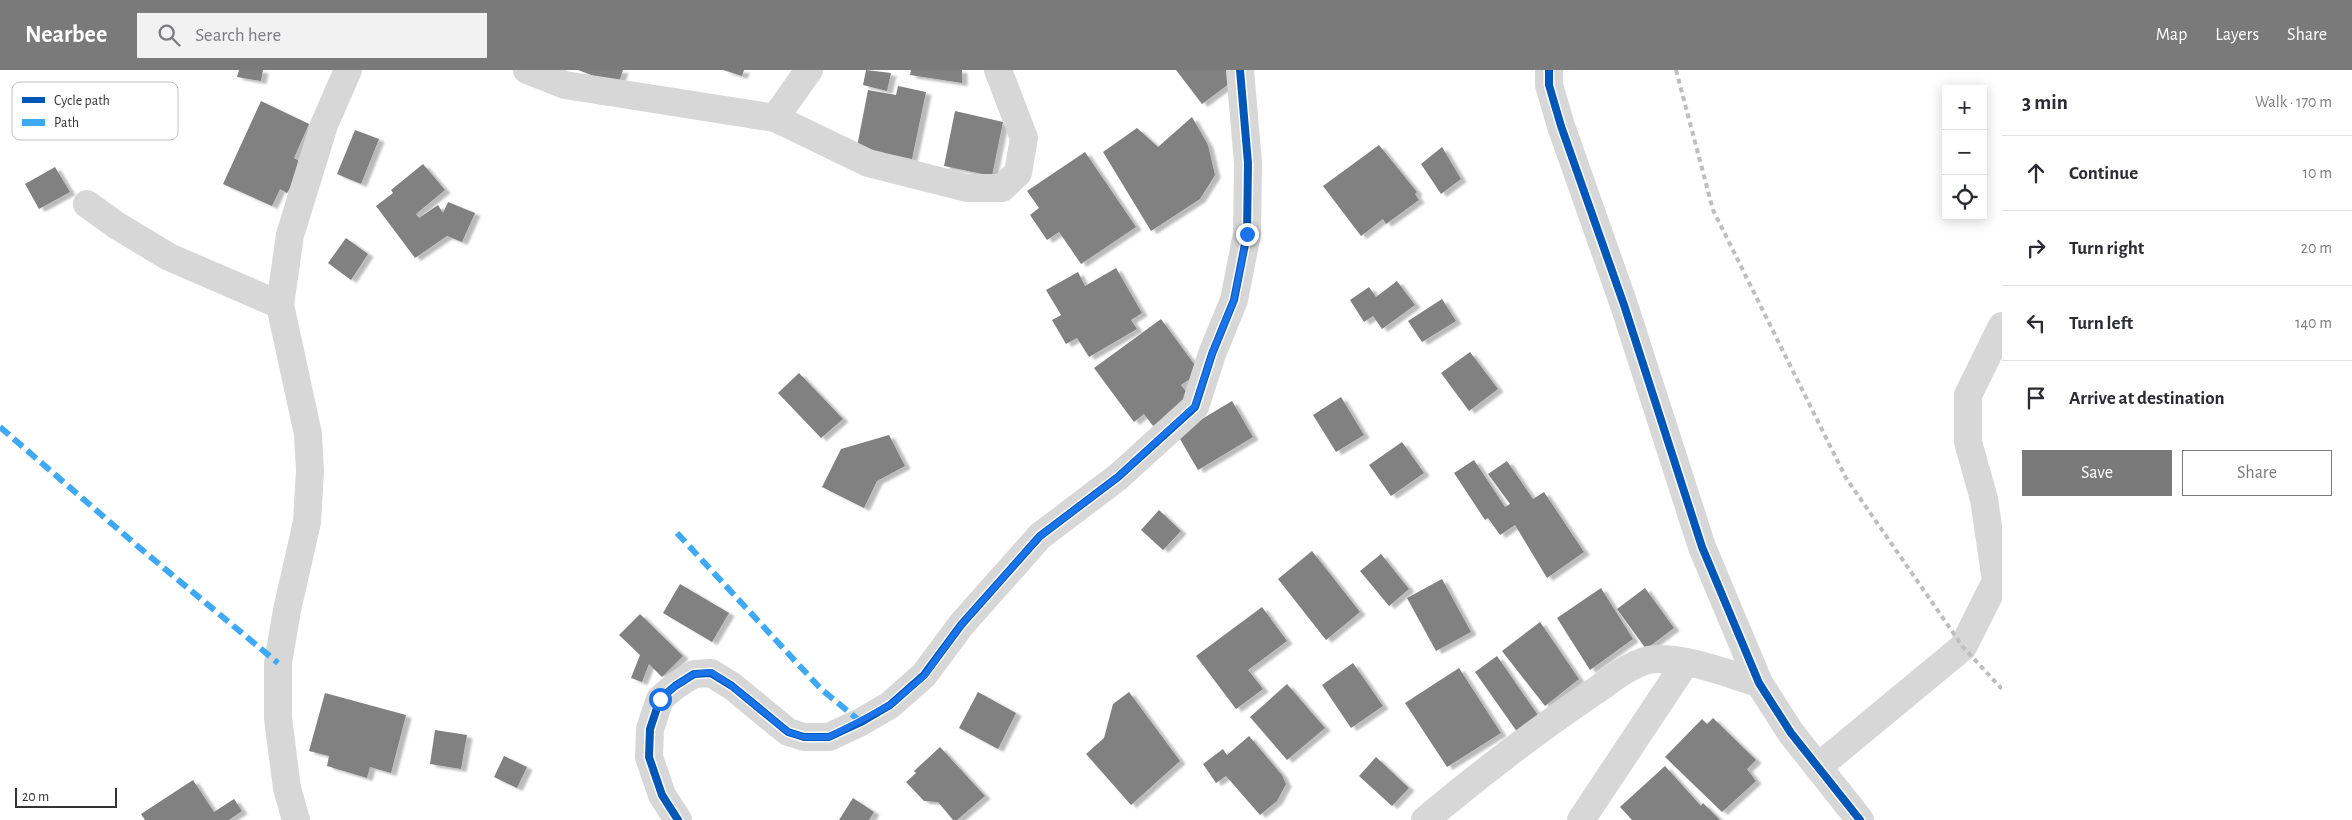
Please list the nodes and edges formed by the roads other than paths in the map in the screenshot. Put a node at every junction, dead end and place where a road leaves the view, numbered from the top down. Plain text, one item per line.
1 (527, 70) edge
2 (809, 70) edge
3 (998, 70) edge
4 (1240, 70) edge
5 (1549, 70) edge
6 (345, 71) edge
7 (775, 118) junction
8 (88, 204) dead end
9 (280, 305) junction
10 (2002, 326) edge
11 (1999, 581) edge
12 (1686, 662) junction
13 (1759, 683) junction
14 (1818, 767) junction
15 (296, 820) edge
16 (678, 820) edge
17 (1425, 820) edge
18 (1581, 820) edge
19 (1860, 820) edge

1 - 7 street
2 - 7 street
3 - 7 street
4 - 16 street
5 - 13 street
6 - 9 street
8 - 9 street
9 - 15 street
10 - 11 street
11 - 14 street
12 - 13 street
12 - 17 street
12 - 18 street
13 - 14 street
14 - 19 street

